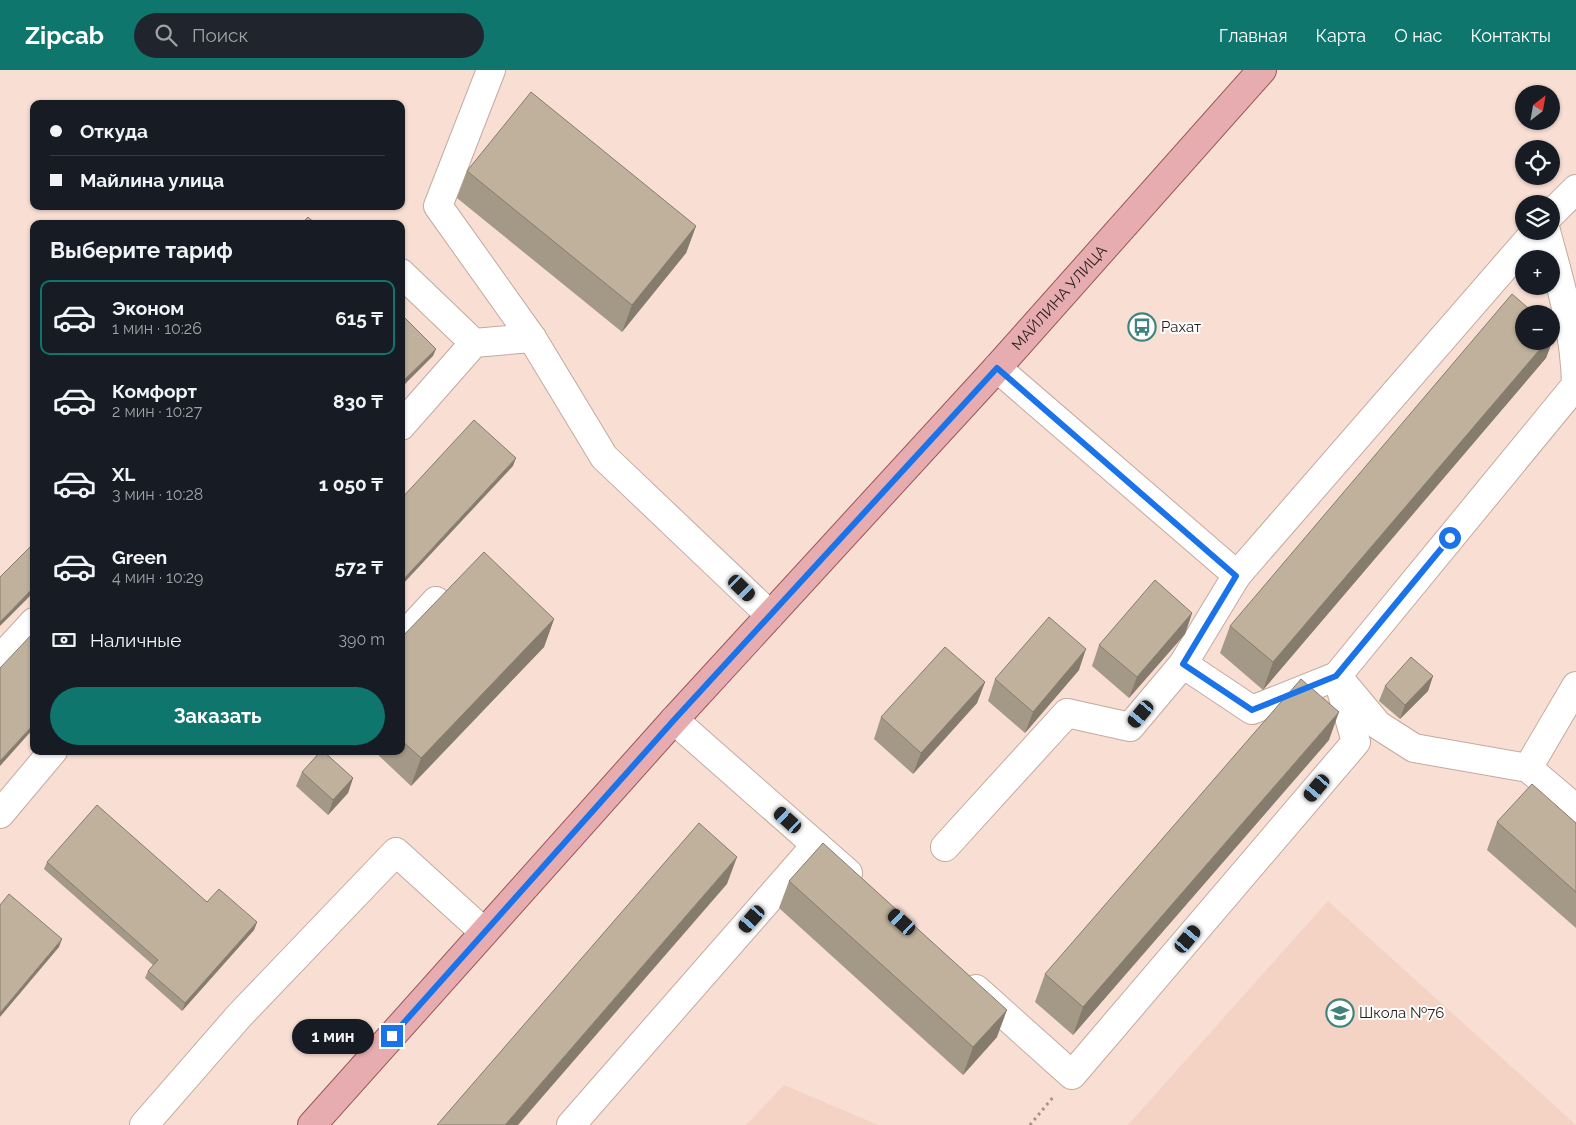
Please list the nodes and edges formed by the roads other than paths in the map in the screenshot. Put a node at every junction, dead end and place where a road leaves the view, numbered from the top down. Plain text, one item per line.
1 (491, 70) edge
2 (1262, 70) edge
3 (1576, 189) edge
4 (1560, 205) edge
5 (1528, 240) edge
6 (1548, 240) edge
7 (405, 277) edge
8 (532, 338) junction
9 (474, 343) junction
10 (997, 368) junction
11 (1576, 385) edge
12 (405, 421) edge
13 (1236, 576) junction
14 (436, 601) edge
15 (770, 615) junction
16 (30, 626) edge
17 (405, 634) edge
18 (0, 659) edge
19 (1183, 664) junction
20 (1336, 676) junction
21 (1576, 686) edge
22 (674, 720) junction
23 (50, 755) edge
24 (1528, 768) junction
25 (1576, 809) edge
26 (0, 814) edge
27 (816, 845) junction
28 (945, 847) dead end
29 (867, 891) edge
30 (484, 932) junction
31 (955, 970) edge
32 (144, 1125) edge
33 (312, 1125) edge
34 (571, 1125) edge

1 - 8 lane
2 - 10 main road, МАЙЛИНА УЛИЦА
3 - 4 lane
5 - 13 lane
6 - 11 lane
7 - 9 lane
8 - 9 lane
8 - 15 lane
9 - 12 lane
10 - 13 lane
10 - 15 main road, МАЙЛИНА УЛИЦА
11 - 20 lane
13 - 19 lane
14 - 17 lane
15 - 22 main road, МАЙЛИНА УЛИЦА
16 - 18 lane
19 - 20 lane
19 - 28 lane
20 - 24 lane
20 - 31 lane
21 - 24 lane
22 - 27 lane
22 - 30 main road, МАЙЛИНА УЛИЦА
23 - 26 lane
24 - 25 lane
27 - 29 lane
27 - 34 lane
30 - 32 lane
30 - 33 main road, МАЙЛИНА УЛИЦА

